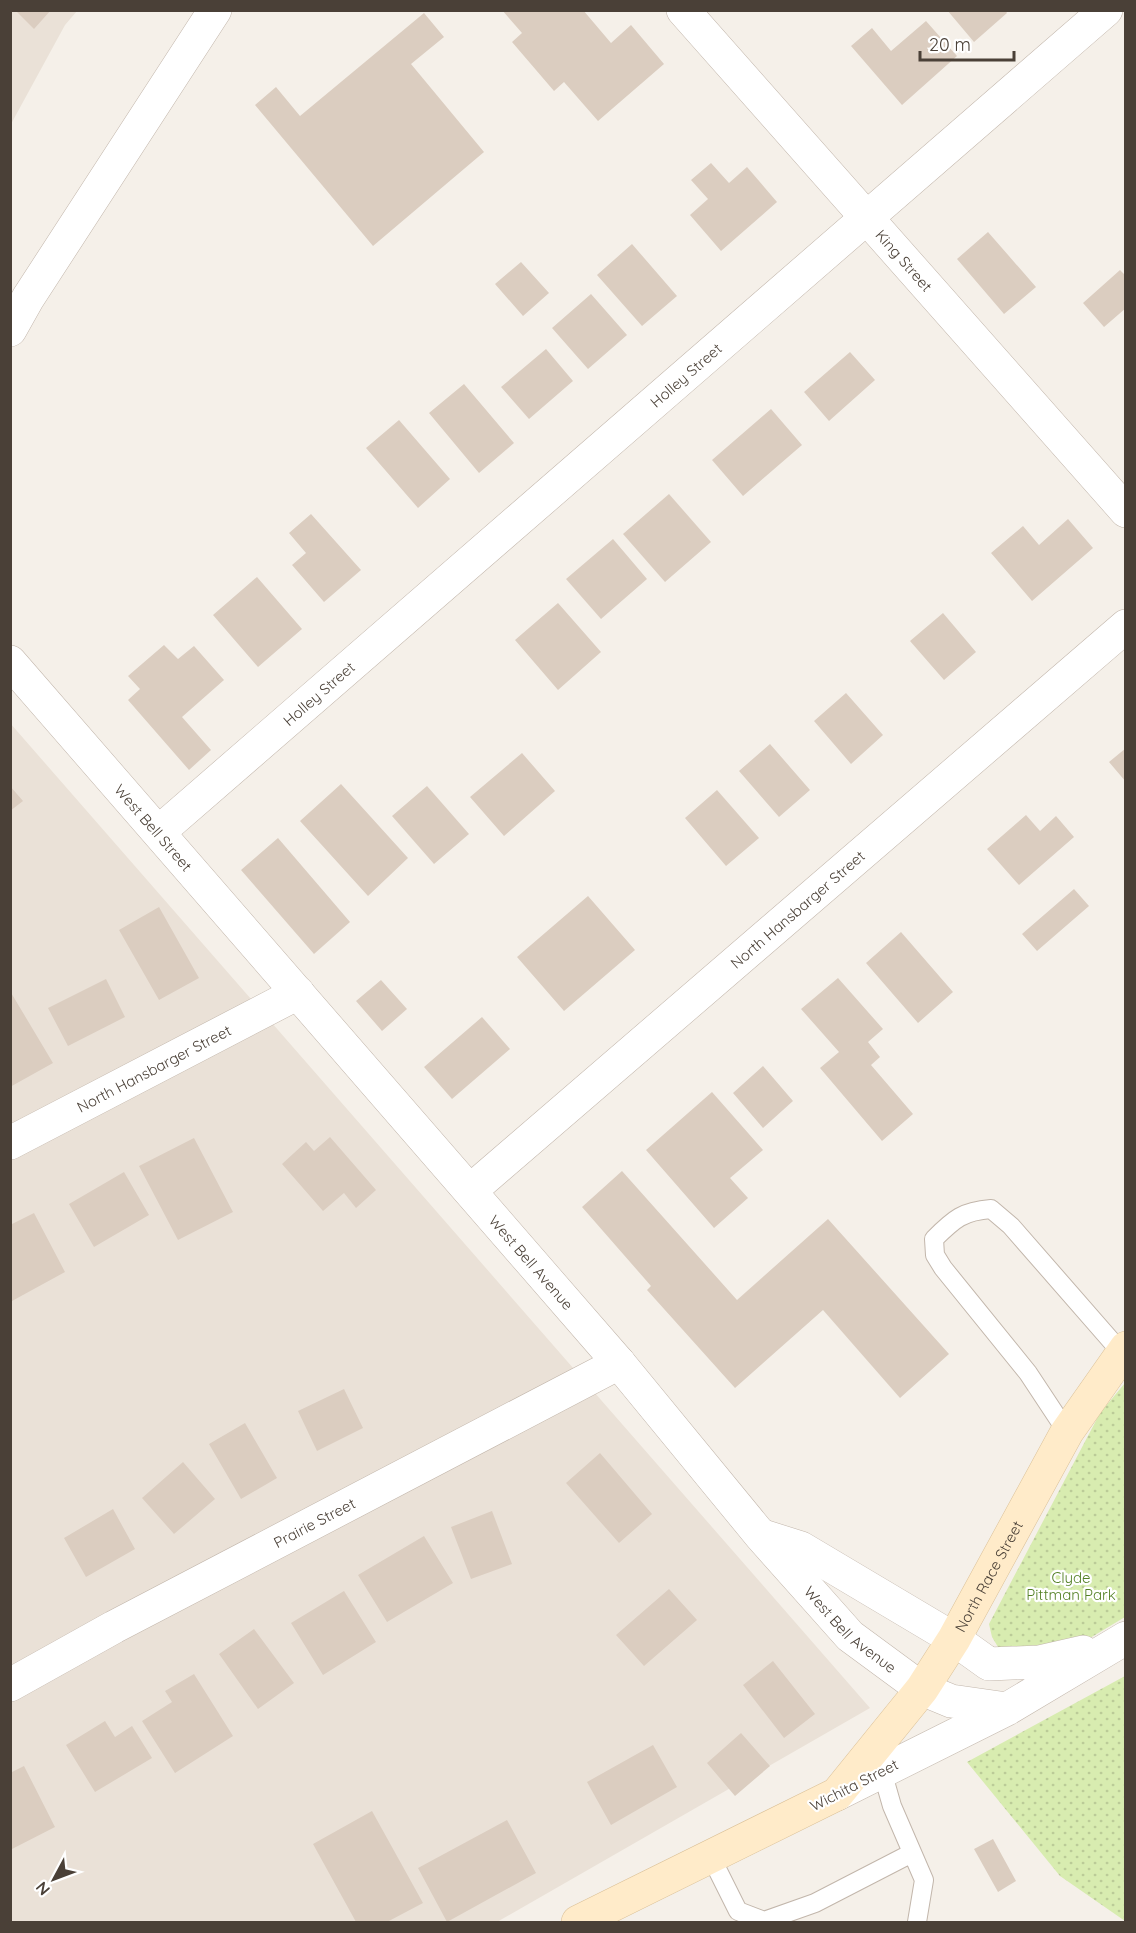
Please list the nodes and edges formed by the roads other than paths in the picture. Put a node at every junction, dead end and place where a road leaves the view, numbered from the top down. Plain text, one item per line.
1 (215, 10) edge
2 (683, 10) edge
3 (1106, 10) edge
4 (866, 217) junction
5 (10, 330) edge
6 (1125, 511) edge
7 (1125, 626) edge
8 (10, 662) edge
9 (160, 831) junction
10 (298, 993) junction
11 (10, 1143) edge
12 (470, 1191) junction
13 (1123, 1350) edge
14 (619, 1363) junction
15 (1067, 1432) junction
16 (761, 1536) junction
17 (954, 1639) junction
18 (1120, 1642) edge
19 (10, 1685) edge
20 (922, 1689) junction
21 (1007, 1709) junction
22 (882, 1772) junction
23 (837, 1794) junction
24 (912, 1853) junction
25 (711, 1857) junction
26 (578, 1923) edge
27 (917, 1923) edge

1 - 5 street
2 - 4 street, King Street
3 - 4 street, Holley Street
4 - 6 street, King Street
4 - 9 street, Holley Street
7 - 12 street, North Hansbarger Street
8 - 9 street, West Bell Street
9 - 10 street, West Bell Street
10 - 11 street, North Hansbarger Street
10 - 12 street, West Bell Avenue
12 - 14 street, West Bell Avenue
13 - 15 main road, North Race Street
13 - 15 lane
14 - 16 street, West Bell Avenue
14 - 19 street, Prairie Street
15 - 17 main road, North Race Street
16 - 17 street, West Bell Avenue
16 - 20 street, West Bell Avenue
17 - 18 street, West Bell Avenue
17 - 20 main road, North Race Street
18 - 21 street, Wichita Street
20 - 21 street, West Bell Avenue
20 - 23 main road, North Race Street
21 - 22 street, Wichita Street
22 - 23 street, Wichita Street
22 - 24 lane
23 - 25 main road, Wichita Street
24 - 25 lane
24 - 27 lane
25 - 26 main road, Wichita Street

